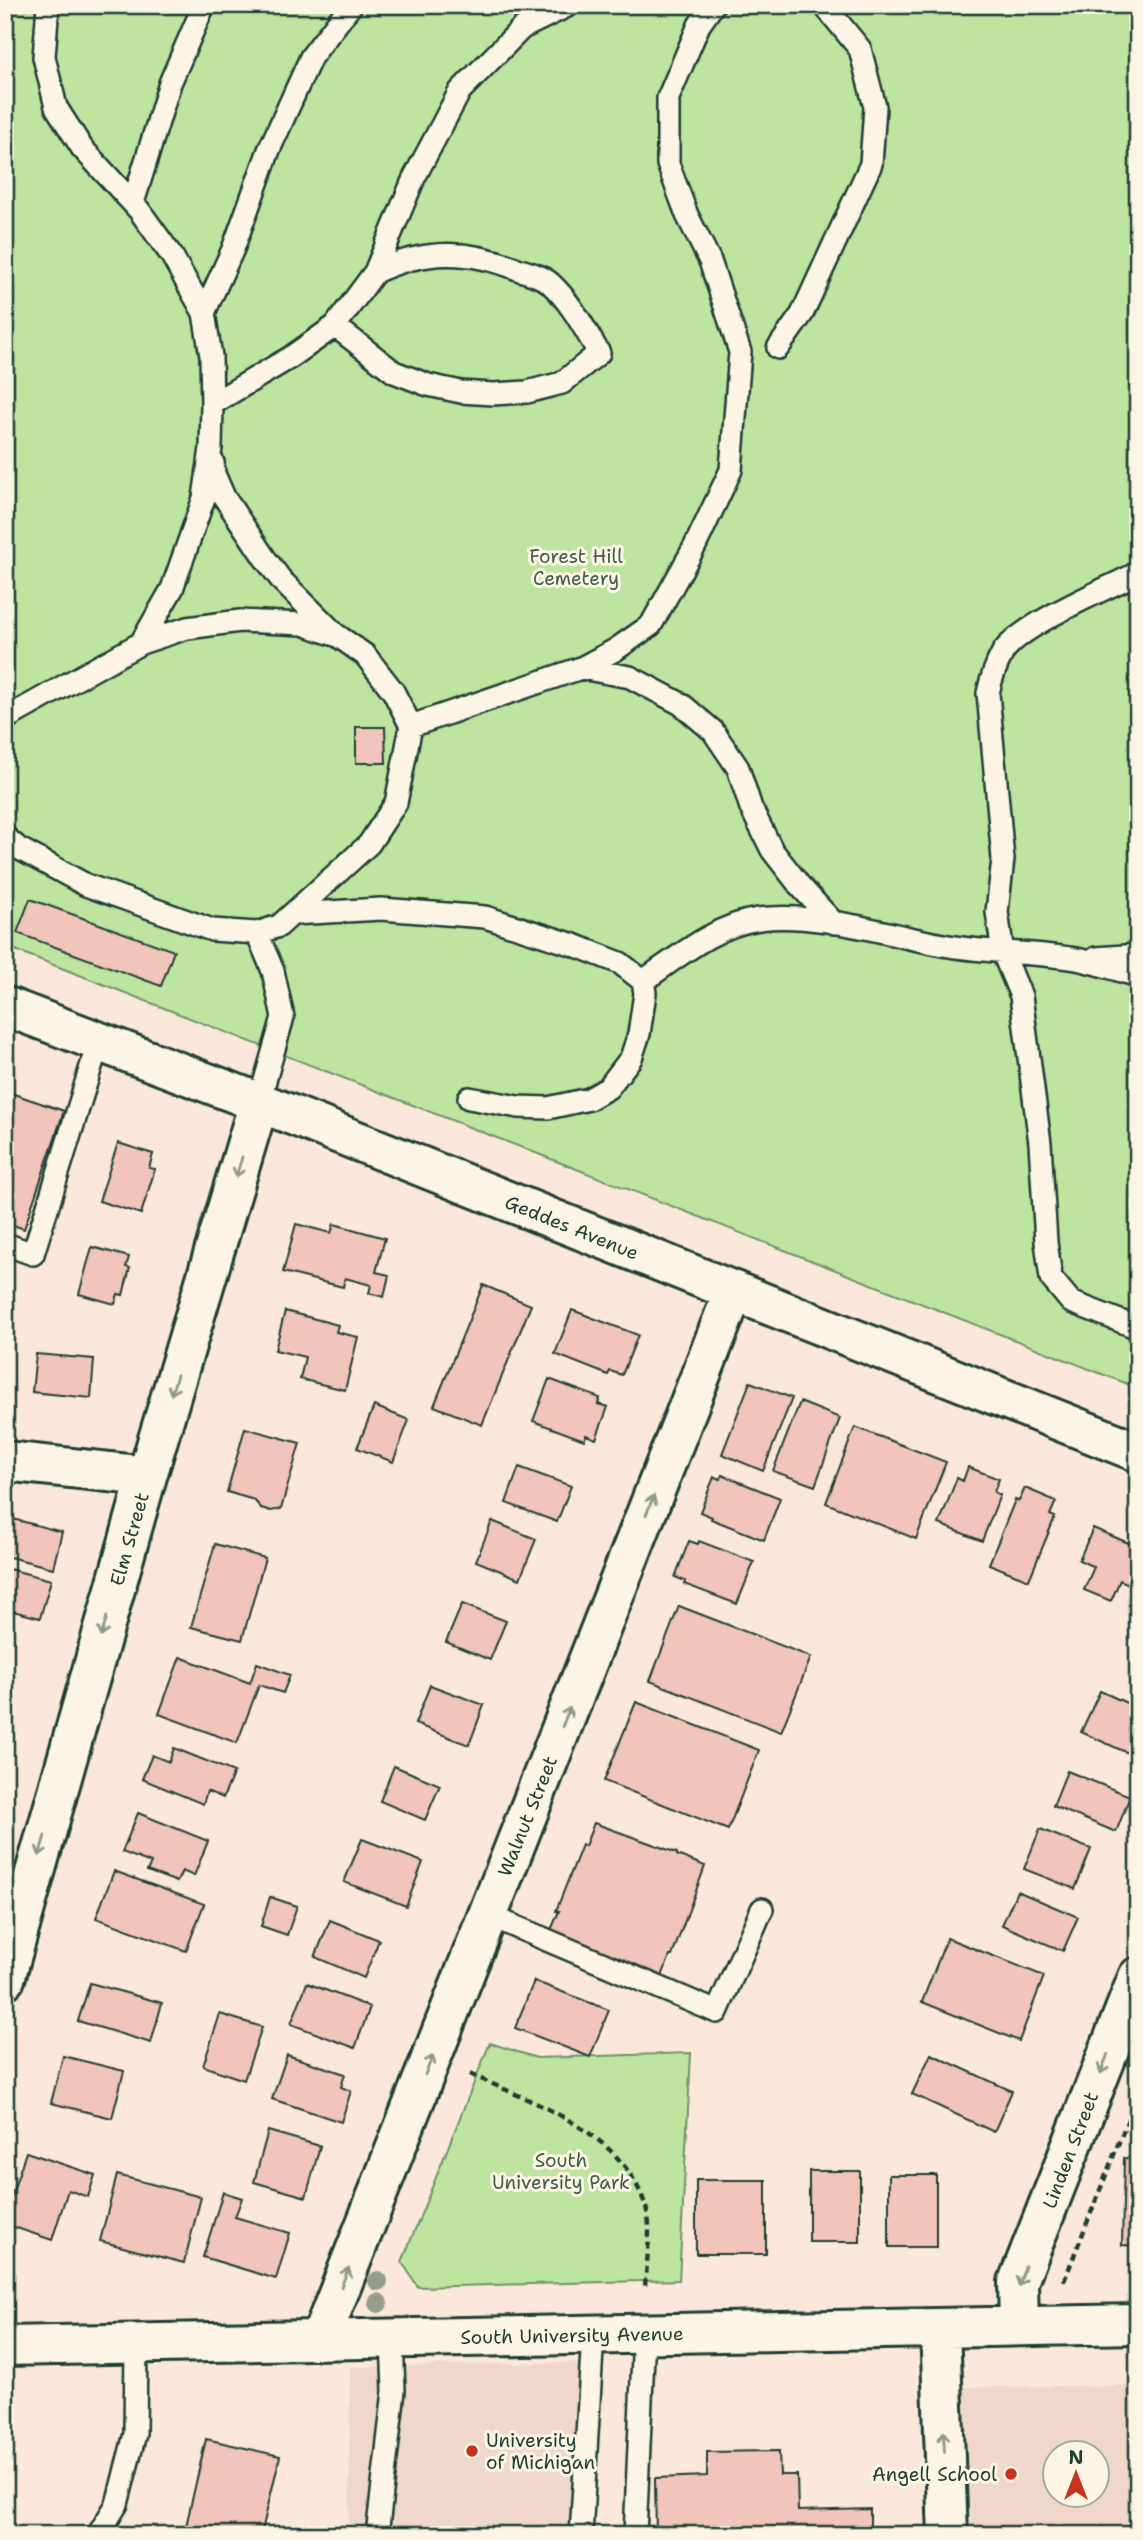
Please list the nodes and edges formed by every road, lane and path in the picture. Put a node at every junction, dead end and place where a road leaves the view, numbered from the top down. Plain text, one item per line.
1 (48, 5) edge
2 (204, 5) edge
3 (351, 5) edge
4 (569, 5) edge
5 (713, 5) edge
6 (824, 5) edge
7 (133, 203) junction
8 (375, 272) junction
9 (204, 313) junction
10 (335, 327) junction
11 (778, 348) dead end
12 (212, 404) junction
13 (211, 448) junction
14 (1138, 573) edge
15 (338, 636) junction
16 (141, 643) junction
17 (582, 668) junction
18 (5, 719) edge
19 (411, 726) junction
20 (5, 837) edge
21 (293, 914) junction
22 (834, 923) junction
23 (257, 933) junction
24 (1003, 953) junction
25 (1138, 955) edge
26 (1076, 959) junction
27 (1138, 976) edge
28 (643, 981) junction
29 (5, 1006) edge
30 (99, 1041) junction
31 (469, 1098) dead end
32 (259, 1102) junction
33 (5, 1244) edge
34 (734, 1291) junction
35 (1138, 1328) edge
36 (1138, 1452) edge
37 (5, 1461) edge
38 (147, 1476) junction
39 (762, 1909) dead end
40 (488, 1915) junction
41 (12, 1929) edge
42 (1138, 1977) edge
43 (5, 1979) edge
44 (470, 2074) dead end
45 (1138, 2094) edge
46 (1064, 2281) dead end
47 (645, 2287) dead end
48 (1138, 2324) edge
49 (1019, 2326) junction
50 (940, 2329) junction
51 (593, 2334) junction
52 (644, 2334) junction
53 (392, 2339) junction
54 (320, 2340) junction
55 (136, 2343) junction
56 (5, 2346) edge
57 (98, 2535) edge
58 (377, 2535) edge
59 (581, 2535) edge
60 (635, 2535) edge
61 (948, 2535) edge

1 - 7 lane
2 - 7 lane
3 - 9 lane
4 - 8 lane
5 - 17 lane
6 - 11 lane
7 - 9 lane
8 - 10 lane
8 - 10 lane
9 - 12 lane
10 - 12 lane
12 - 13 lane
13 - 15 lane
13 - 16 lane
14 - 24 lane
15 - 16 lane
15 - 19 lane
16 - 18 lane
17 - 19 lane
17 - 22 lane
19 - 21 lane
20 - 23 lane
21 - 23 lane
21 - 28 lane
22 - 24 lane
22 - 28 lane
23 - 32 lane
24 - 26 lane
24 - 35 lane
25 - 26 lane
26 - 27 lane
28 - 31 lane
29 - 30 street, Geddes Avenue
30 - 32 street, Geddes Avenue
30 - 33 lane
32 - 34 street, Geddes Avenue
32 -> 38 street, Elm Street
34 - 36 street, Geddes Avenue
40 -> 34 street, Walnut Street
37 - 38 street
38 -> 41 street, Elm Street
39 - 40 lane
54 -> 40 street, Walnut Street
41 - 43 street, Elm Street
42 -> 49 street, Linden Street
44 - 47 path
45 - 46 path
48 - 49 street, South University Avenue
49 - 50 street, South University Avenue
50 - 52 street, South University Avenue
61 -> 50 street
51 - 52 street, South University Avenue
51 - 53 street, South University Avenue
51 - 59 lane
52 - 60 lane
53 - 54 street, South University Avenue
53 - 58 lane
54 - 55 street, South University Avenue
55 - 56 street, South University Avenue
55 - 57 lane

